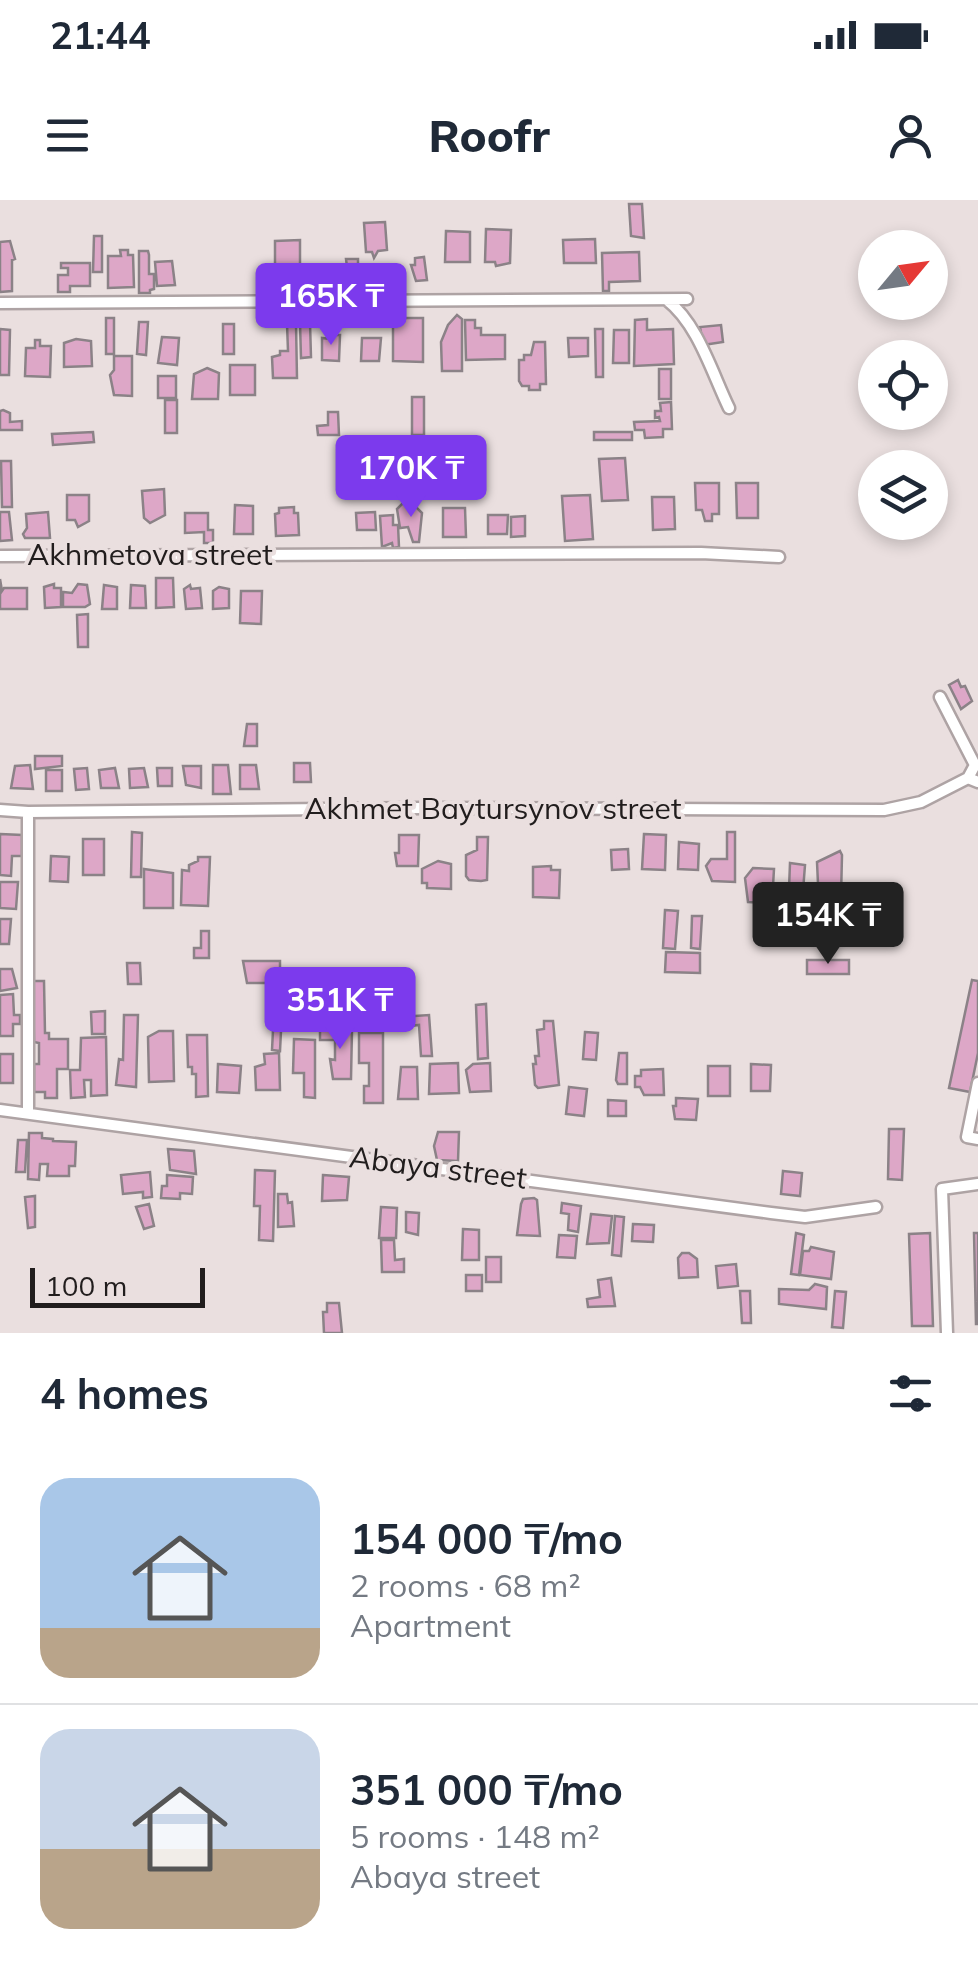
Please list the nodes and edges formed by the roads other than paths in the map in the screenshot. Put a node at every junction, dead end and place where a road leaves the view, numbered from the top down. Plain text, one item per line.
1 (687, 299) dead end
2 (666, 300) junction
3 (0, 303) edge
4 (729, 408) dead end
5 (0, 556) edge
6 (779, 557) dead end
7 (940, 697) dead end
8 (977, 766) edge
9 (973, 780) edge
10 (0, 810) edge
11 (28, 812) junction
12 (978, 1082) edge
13 (0, 1110) edge
14 (28, 1113) junction
15 (978, 1139) edge
16 (978, 1184) edge
17 (876, 1208) dead end
18 (947, 1333) edge

1 - 2 street
2 - 3 street
2 - 4 street
5 - 6 street, Akhmetova street
7 - 8 street
8 - 9 street
9 - 11 street, Akhmet Baytursynov street
10 - 11 street, Akhmet Baytursynov street
11 - 14 street
12 - 15 street
13 - 14 street, Abaya street
14 - 17 street, Abaya street
16 - 18 street

